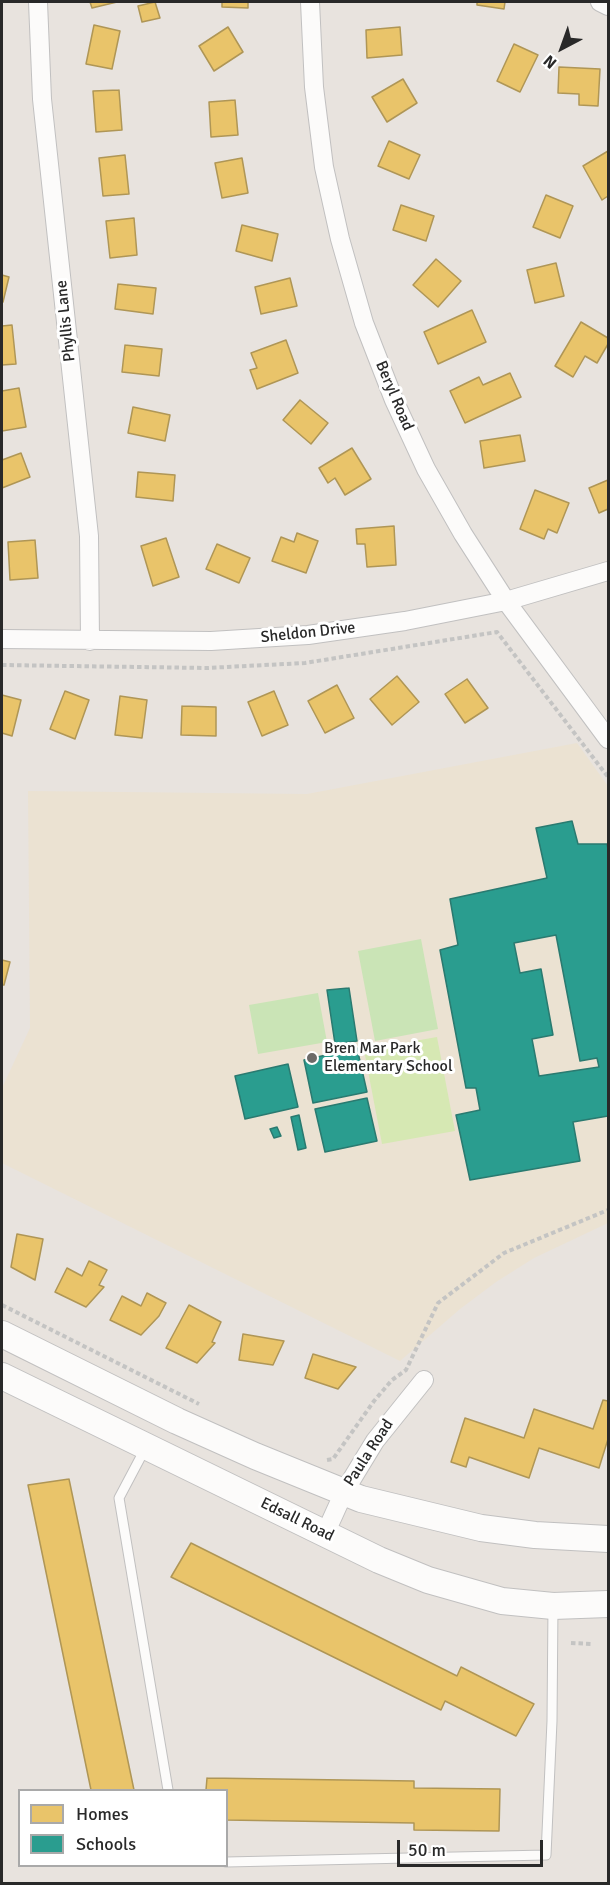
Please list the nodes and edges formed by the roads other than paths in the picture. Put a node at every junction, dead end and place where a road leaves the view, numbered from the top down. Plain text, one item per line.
1 (38, 2) edge
2 (309, 2) edge
3 (600, 2) edge
4 (609, 6) edge
5 (609, 571) edge
6 (506, 601) junction
7 (2, 639) edge
8 (90, 641) junction
9 (609, 739) edge
10 (2, 1334) edge
11 (2, 1376) edge
12 (424, 1380) dead end
13 (147, 1446) junction
14 (344, 1492) junction
15 (325, 1534) junction
16 (609, 1539) edge
17 (609, 1604) edge
18 (553, 1606) junction
19 (168, 1789) edge
20 (228, 1862) edge

1 - 8 street, Phyllis Lane
2 - 6 street, Beryl Road
3 - 4 street
5 - 6 street, Sheldon Drive
6 - 8 street, Sheldon Drive
6 - 9 street, Beryl Road
7 - 8 street, Sheldon Drive
10 - 14 main road
11 - 13 main road, Edsall Road
12 - 14 street, Paula Road
13 - 15 main road, Edsall Road
13 - 19 lane
14 - 15 street, Paula Road
14 - 16 main road
15 - 18 main road, Edsall Road
17 - 18 main road, Edsall Road
18 - 20 lane

